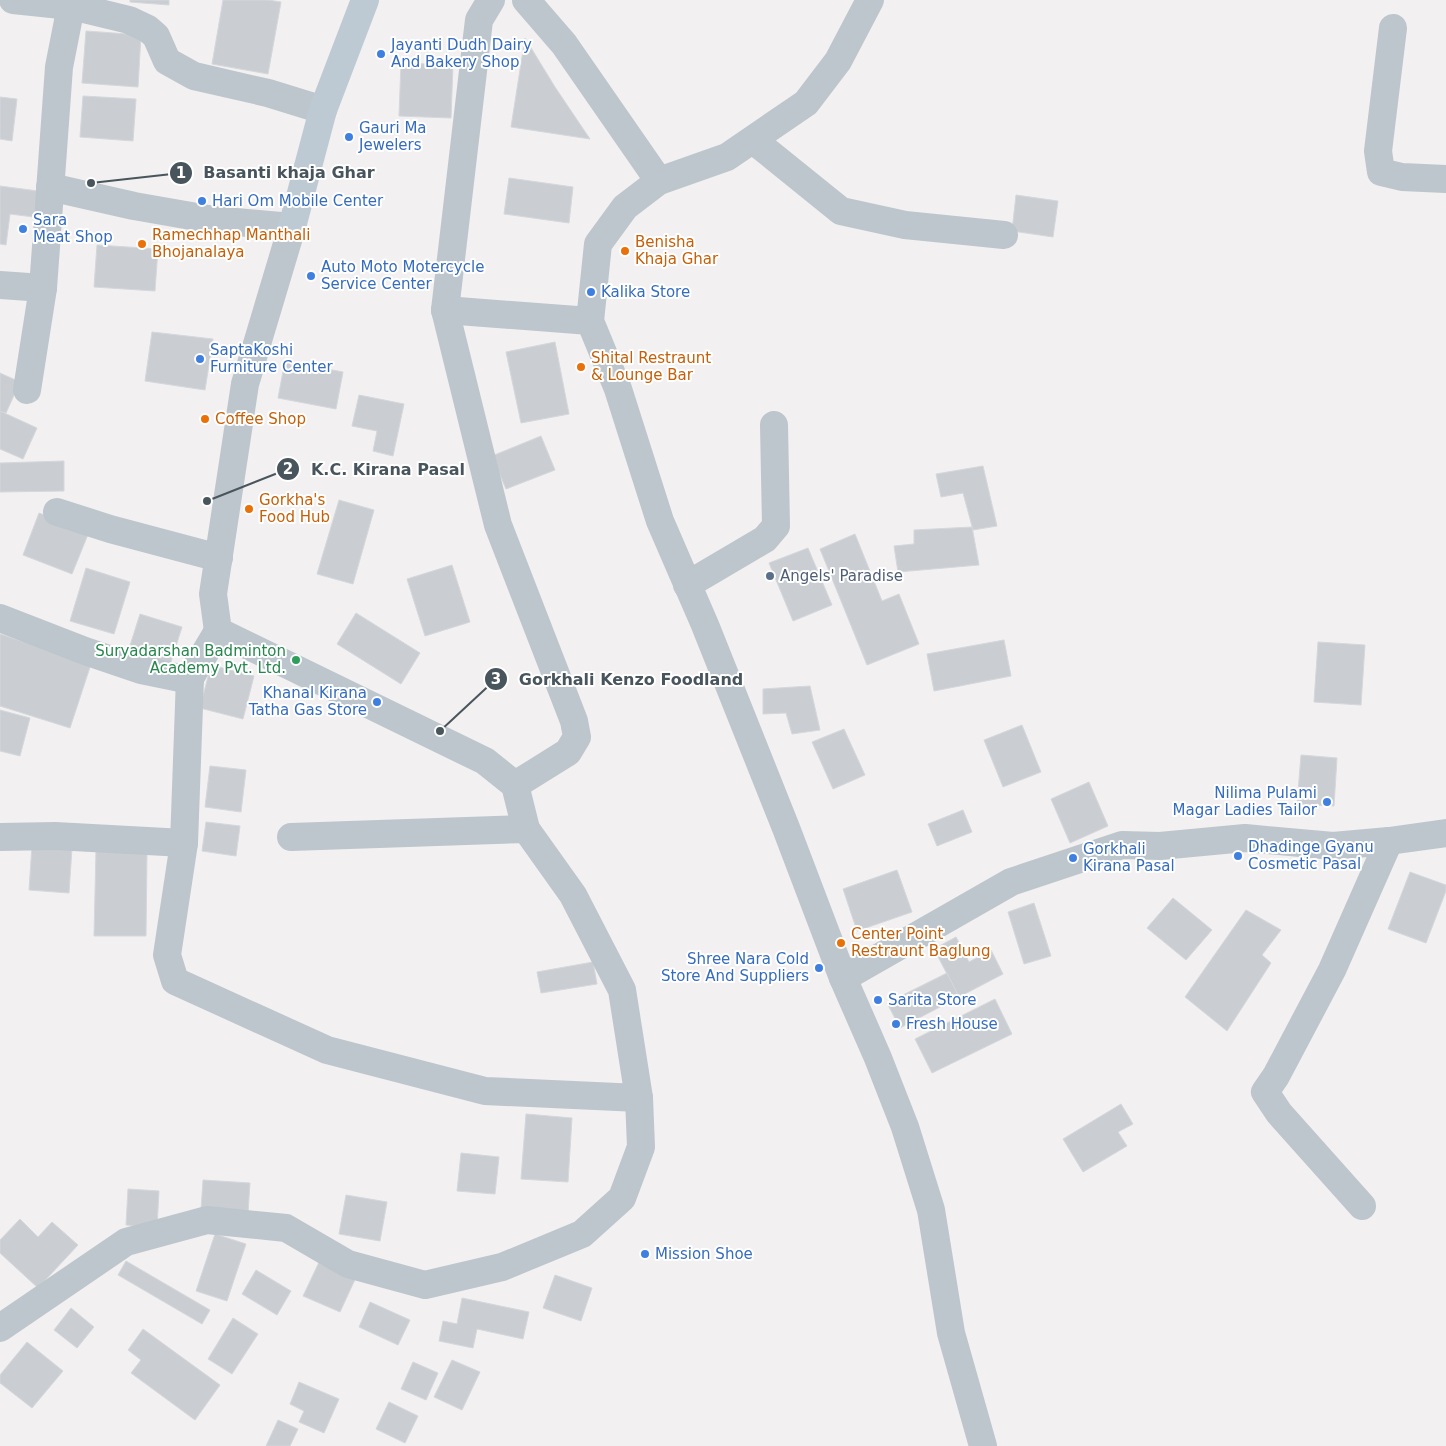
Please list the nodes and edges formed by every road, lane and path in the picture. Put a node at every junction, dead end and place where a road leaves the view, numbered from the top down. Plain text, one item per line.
1 (13, 0) edge
2 (365, 0) edge
3 (492, 0) edge
4 (526, 0) edge
5 (870, 0) edge
6 (71, 6) junction
7 (1393, 28) dead end
8 (323, 110) junction
9 (753, 140) junction
10 (1446, 179) edge
11 (659, 181) junction
12 (50, 187) junction
13 (292, 227) junction
14 (1004, 234) dead end
15 (0, 285) edge
16 (43, 288) junction
17 (445, 310) junction
18 (590, 321) junction
19 (27, 390) dead end
20 (774, 425) dead end
21 (57, 512) dead end
22 (219, 558) junction
23 (688, 585) junction
24 (0, 618) edge
25 (218, 631) junction
26 (190, 680) junction
27 (515, 785) junction
28 (526, 829) junction
29 (1446, 833) edge
30 (0, 837) edge
31 (291, 837) dead end
32 (1389, 841) junction
33 (184, 843) junction
34 (843, 978) junction
35 (639, 1098) junction
36 (1362, 1206) dead end
37 (0, 1328) edge
38 (983, 1446) edge

1 - 6 street
2 - 8 street
3 - 17 street
4 - 11 street
5 - 9 street
6 - 8 street
6 - 12 street
7 - 10 street
8 - 13 street
9 - 11 street
9 - 14 street
11 - 18 street
12 - 13 street
12 - 16 street
13 - 22 street
15 - 16 street
16 - 19 street
17 - 18 street
17 - 27 street
18 - 23 street
20 - 23 street
21 - 22 street
22 - 25 street
23 - 34 street
24 - 26 street
25 - 26 street
25 - 27 street
26 - 33 street
27 - 28 street
28 - 31 street
28 - 35 street
29 - 32 street
30 - 33 street
32 - 34 street
32 - 36 street
33 - 35 street
34 - 38 street
35 - 37 street

